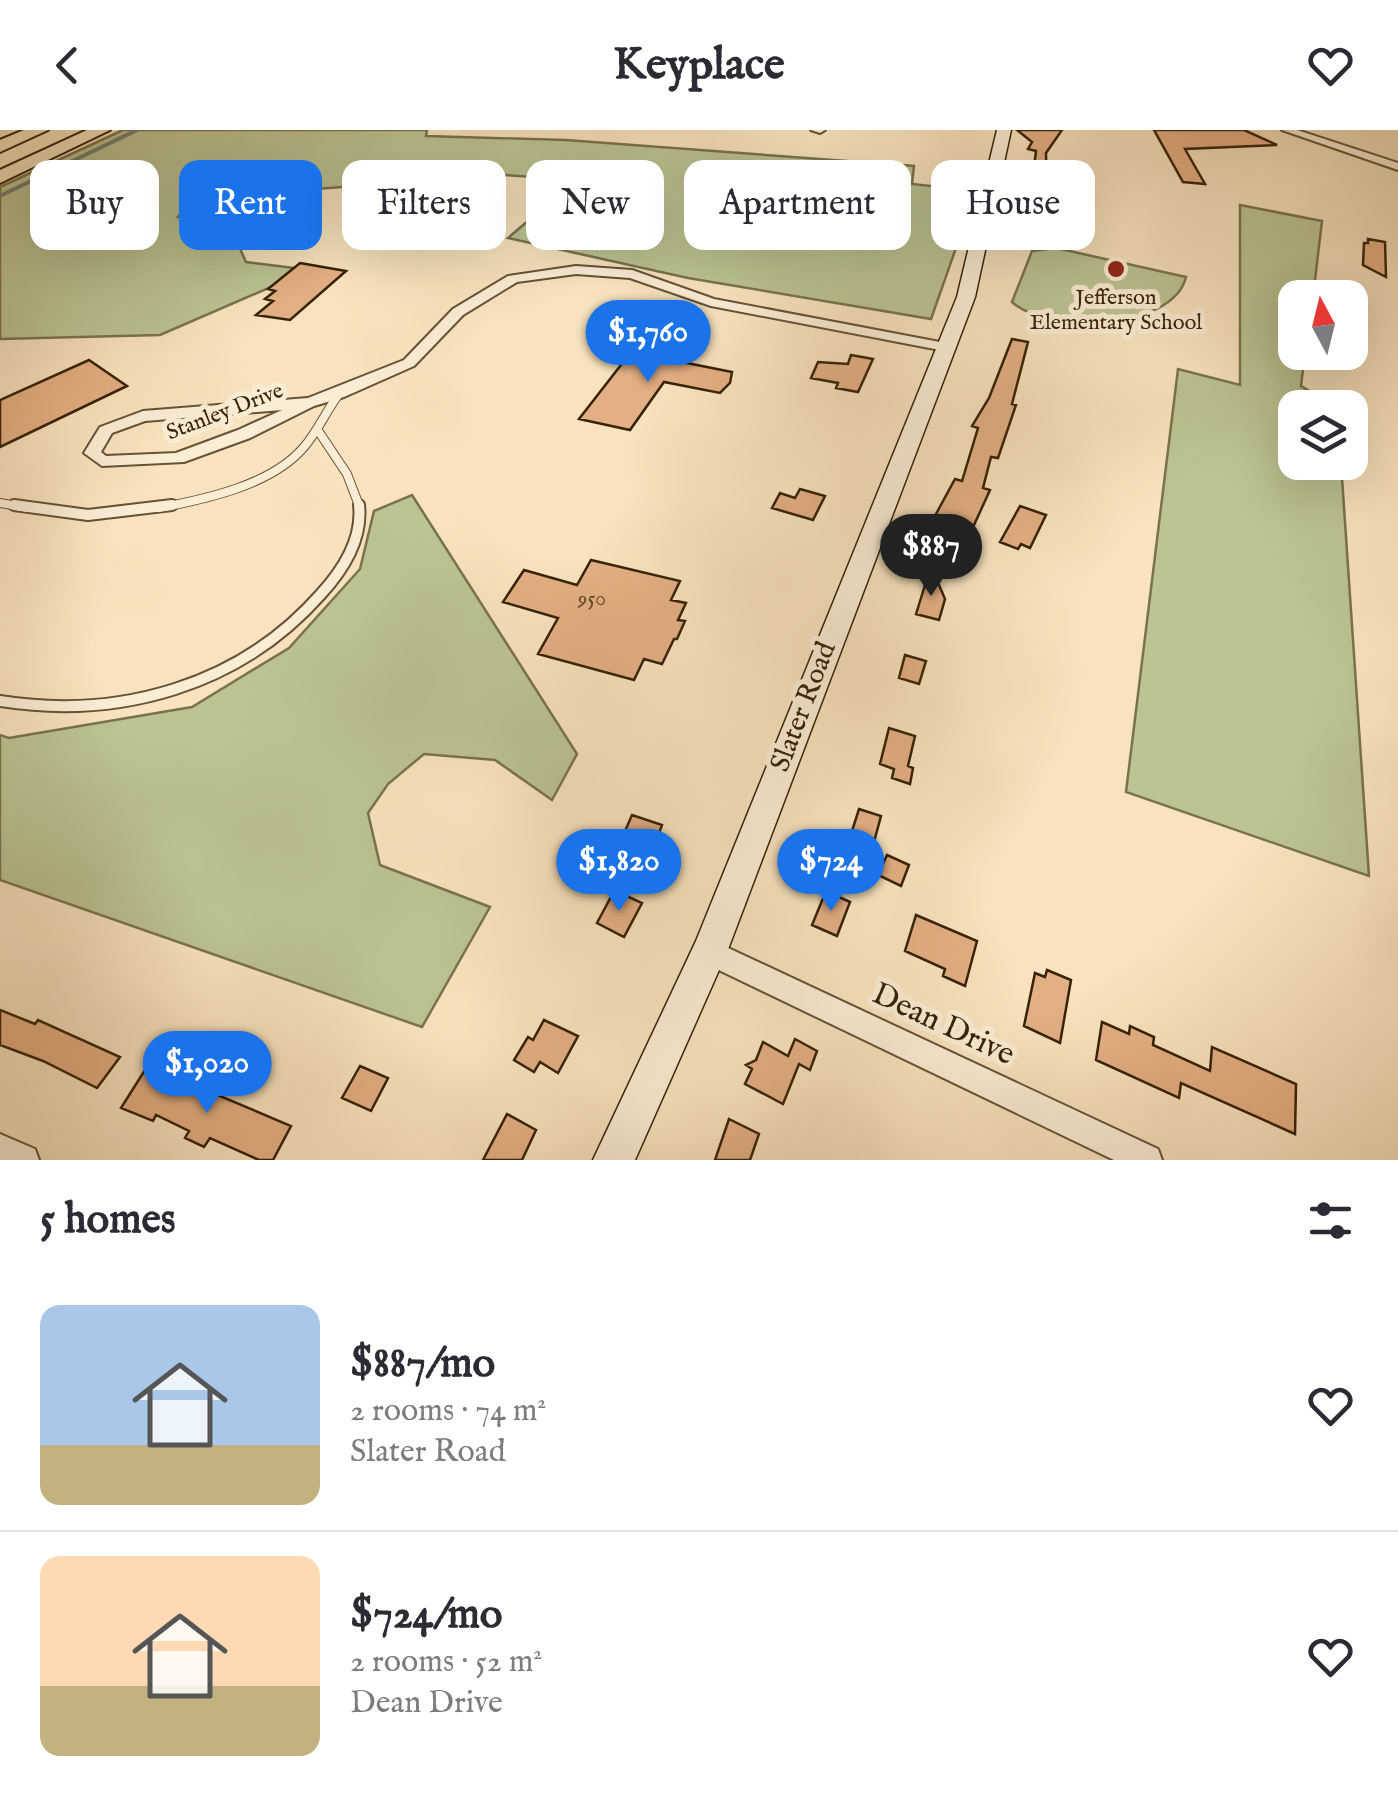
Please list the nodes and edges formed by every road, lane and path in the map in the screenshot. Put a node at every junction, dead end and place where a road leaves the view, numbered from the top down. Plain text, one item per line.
1 (39, 130) edge
2 (102, 130) edge
3 (1004, 130) edge
4 (1287, 130) edge
5 (0, 147) edge
6 (1398, 166) edge
7 (0, 177) edge
8 (673, 287) junction
9 (943, 353) junction
10 (338, 394) junction
11 (309, 403) junction
12 (319, 432) junction
13 (0, 503) edge
14 (0, 700) edge
15 (708, 952) junction
16 (0, 1149) edge
17 (24, 1160) edge
18 (614, 1160) edge
19 (1146, 1160) edge

1 - 5 highway
2 - 7 highway
3 - 9 main road, Slater Road
4 - 6 street
8 - 9 street, Stanley Drive
8 - 9 street, Stanley Drive
8 - 10 street, Stanley Drive
9 - 15 main road, Slater Road
10 - 11 street, Stanley Drive
10 - 12 lane
11 - 11 street, Stanley Drive
12 - 13 lane
12 - 14 lane
15 - 18 main road, Slater Road
15 - 19 street, Dean Drive
16 - 17 street

